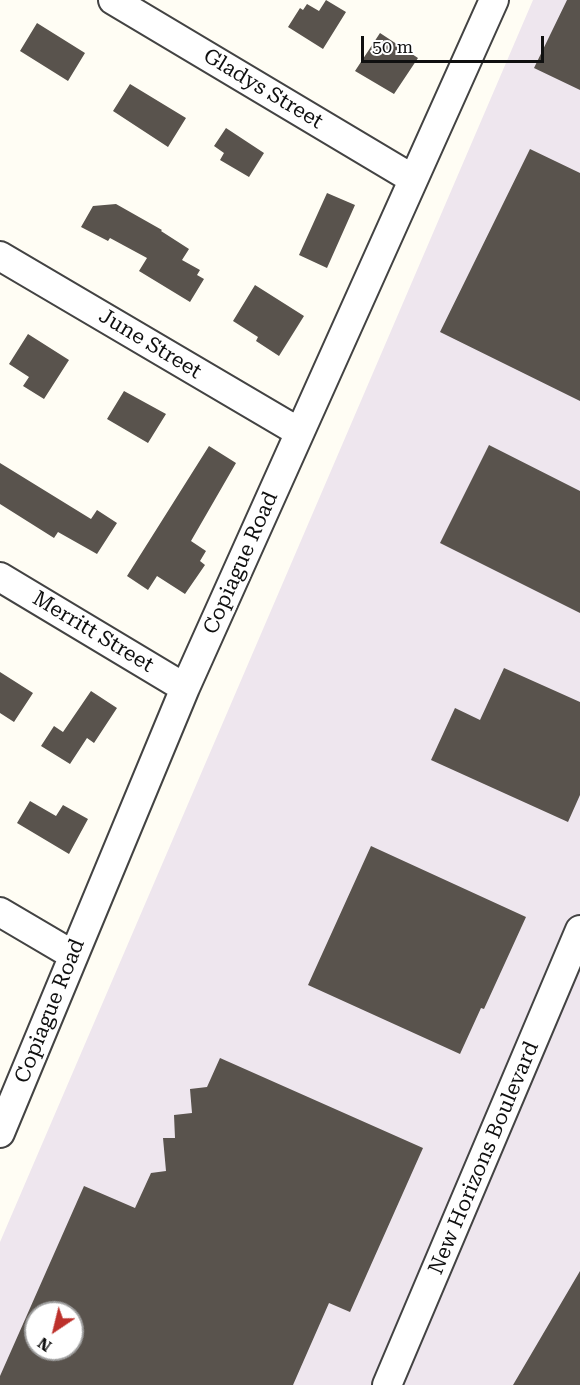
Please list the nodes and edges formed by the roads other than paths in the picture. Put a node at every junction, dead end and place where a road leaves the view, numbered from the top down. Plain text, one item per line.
1 (113, 0) edge
2 (495, 0) edge
3 (413, 179) junction
4 (0, 256) edge
5 (299, 432) junction
6 (0, 577) edge
7 (185, 688) junction
8 (0, 912) edge
9 (580, 930) edge
10 (73, 956) junction
11 (0, 1132) edge
12 (387, 1385) edge

1 - 3 street, Gladys Street
2 - 3 street, Copiague Road
3 - 5 street, Copiague Road
4 - 5 street, June Street
5 - 7 street, Copiague Road
6 - 7 street, Merritt Street
7 - 10 street, Copiague Road
8 - 10 street
9 - 12 street, New Horizons Boulevard
10 - 11 street, Copiague Road

